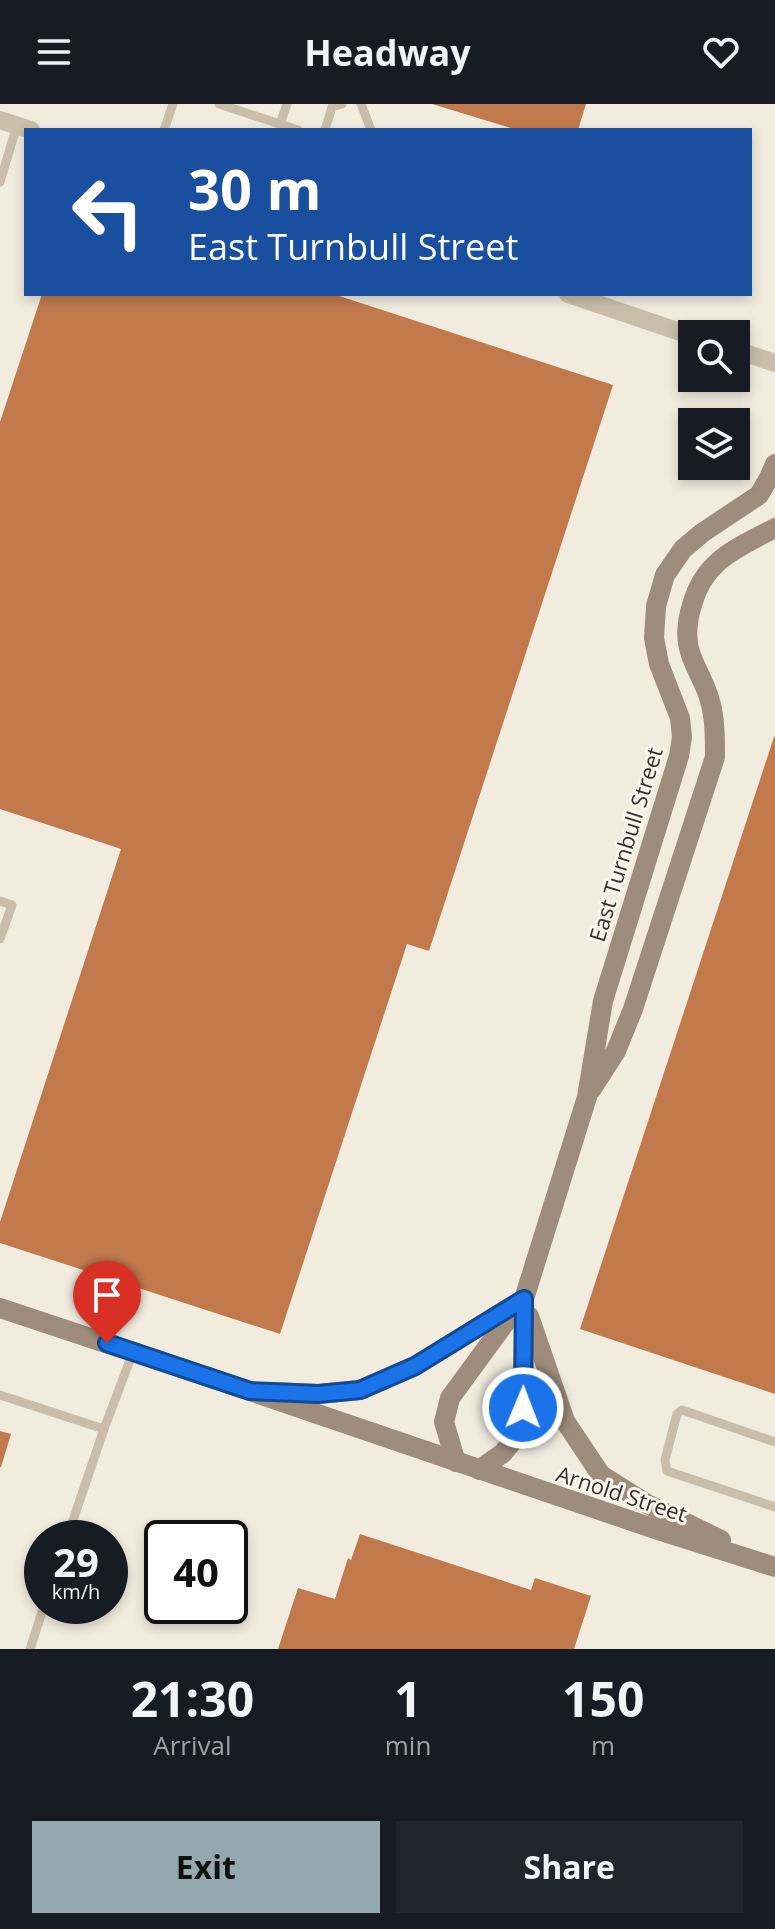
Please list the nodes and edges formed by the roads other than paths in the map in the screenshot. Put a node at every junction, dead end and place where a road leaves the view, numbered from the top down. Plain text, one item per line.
1 (173, 104) edge
2 (219, 104) edge
3 (287, 104) edge
4 (342, 104) edge
5 (361, 104) edge
6 (280, 124) junction
7 (16, 125) edge
8 (165, 128) edge
9 (292, 128) edge
10 (326, 128) edge
11 (370, 128) edge
12 (0, 182) edge
13 (574, 296) edge
14 (678, 331) edge
15 (750, 355) edge
16 (775, 363) edge
17 (775, 464) edge
18 (775, 528) edge
19 (0, 901) edge
20 (0, 939) edge
21 (587, 1097) junction
22 (524, 1299) junction
23 (0, 1308) edge
24 (133, 1352) junction
25 (250, 1391) junction
26 (0, 1395) edge
27 (104, 1429) junction
28 (775, 1442) edge
29 (456, 1462) junction
30 (479, 1470) junction
31 (775, 1507) edge
32 (73, 1520) edge
33 (775, 1567) edge
34 (38, 1624) edge
35 (30, 1649) edge

1 - 8 lane
2 - 6 lane
3 - 6 lane
4 - 10 lane
5 - 11 lane
6 - 9 lane
7 - 12 lane
13 - 14 street
15 - 16 street
17 - 21 street, East Turnbull Street
18 - 21 street, East Turnbull Street
19 - 20 lane
21 - 22 street, East Turnbull Street
22 - 25 street
22 - 29 street, East Turnbull Street
22 - 30 street, East Turnbull Street
22 - 33 street
23 - 24 street, Arnold Street
24 - 25 street, Arnold Street
24 - 27 lane
25 - 29 street, Arnold Street
26 - 27 lane
27 - 32 lane
28 - 31 lane
29 - 30 street, Arnold Street
30 - 33 street, Arnold Street
34 - 35 lane

